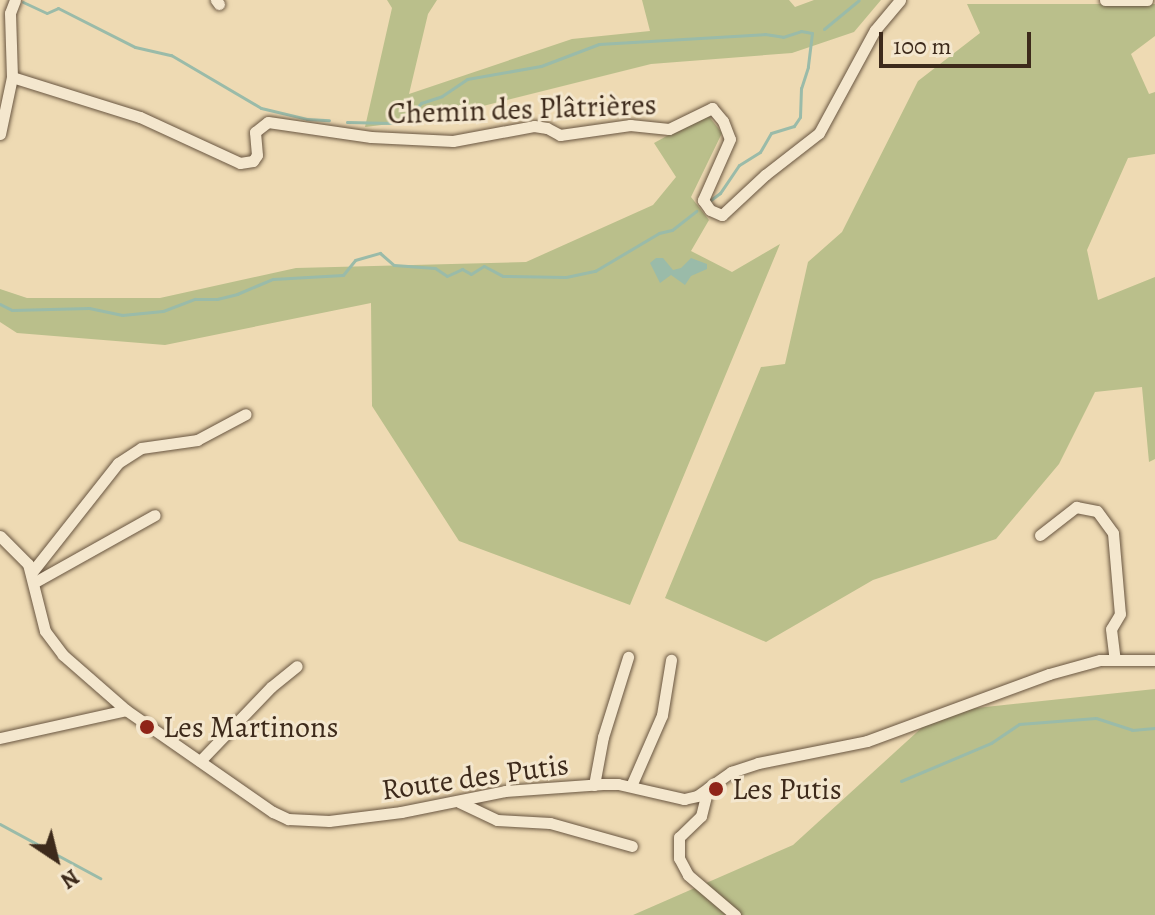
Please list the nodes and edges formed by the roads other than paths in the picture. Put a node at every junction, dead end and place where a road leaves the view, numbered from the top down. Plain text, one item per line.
1 (15, 0) edge
2 (900, 0) edge
3 (1105, 0) edge
4 (1147, 0) edge
5 (12, 77) junction
6 (0, 134) edge
7 (246, 414) dead end
8 (155, 515) dead end
9 (1040, 535) dead end
10 (0, 536) edge
11 (33, 577) junction
12 (628, 657) dead end
13 (671, 660) dead end
14 (1115, 660) junction
15 (1155, 660) edge
16 (297, 666) dead end
17 (126, 710) junction
18 (0, 738) edge
19 (200, 761) junction
20 (594, 785) junction
21 (631, 786) junction
22 (708, 788) junction
23 (459, 802) junction
24 (632, 846) dead end
25 (735, 915) edge

1 - 5 street
2 - 5 street, Chemin des Plâtrières
3 - 4 street
5 - 6 street
7 - 11 street
8 - 11 street
9 - 14 street
10 - 11 street, Route des Putis
11 - 17 street, Route des Putis
12 - 20 street
13 - 21 street
14 - 15 street, Route des Putis
14 - 22 street, Route des Putis
16 - 19 street
17 - 18 street
17 - 19 street, Route des Putis
19 - 23 street, Route des Putis
20 - 21 street, Route des Putis
20 - 23 street, Route des Putis
21 - 22 street, Route des Putis
22 - 25 street
23 - 24 street

